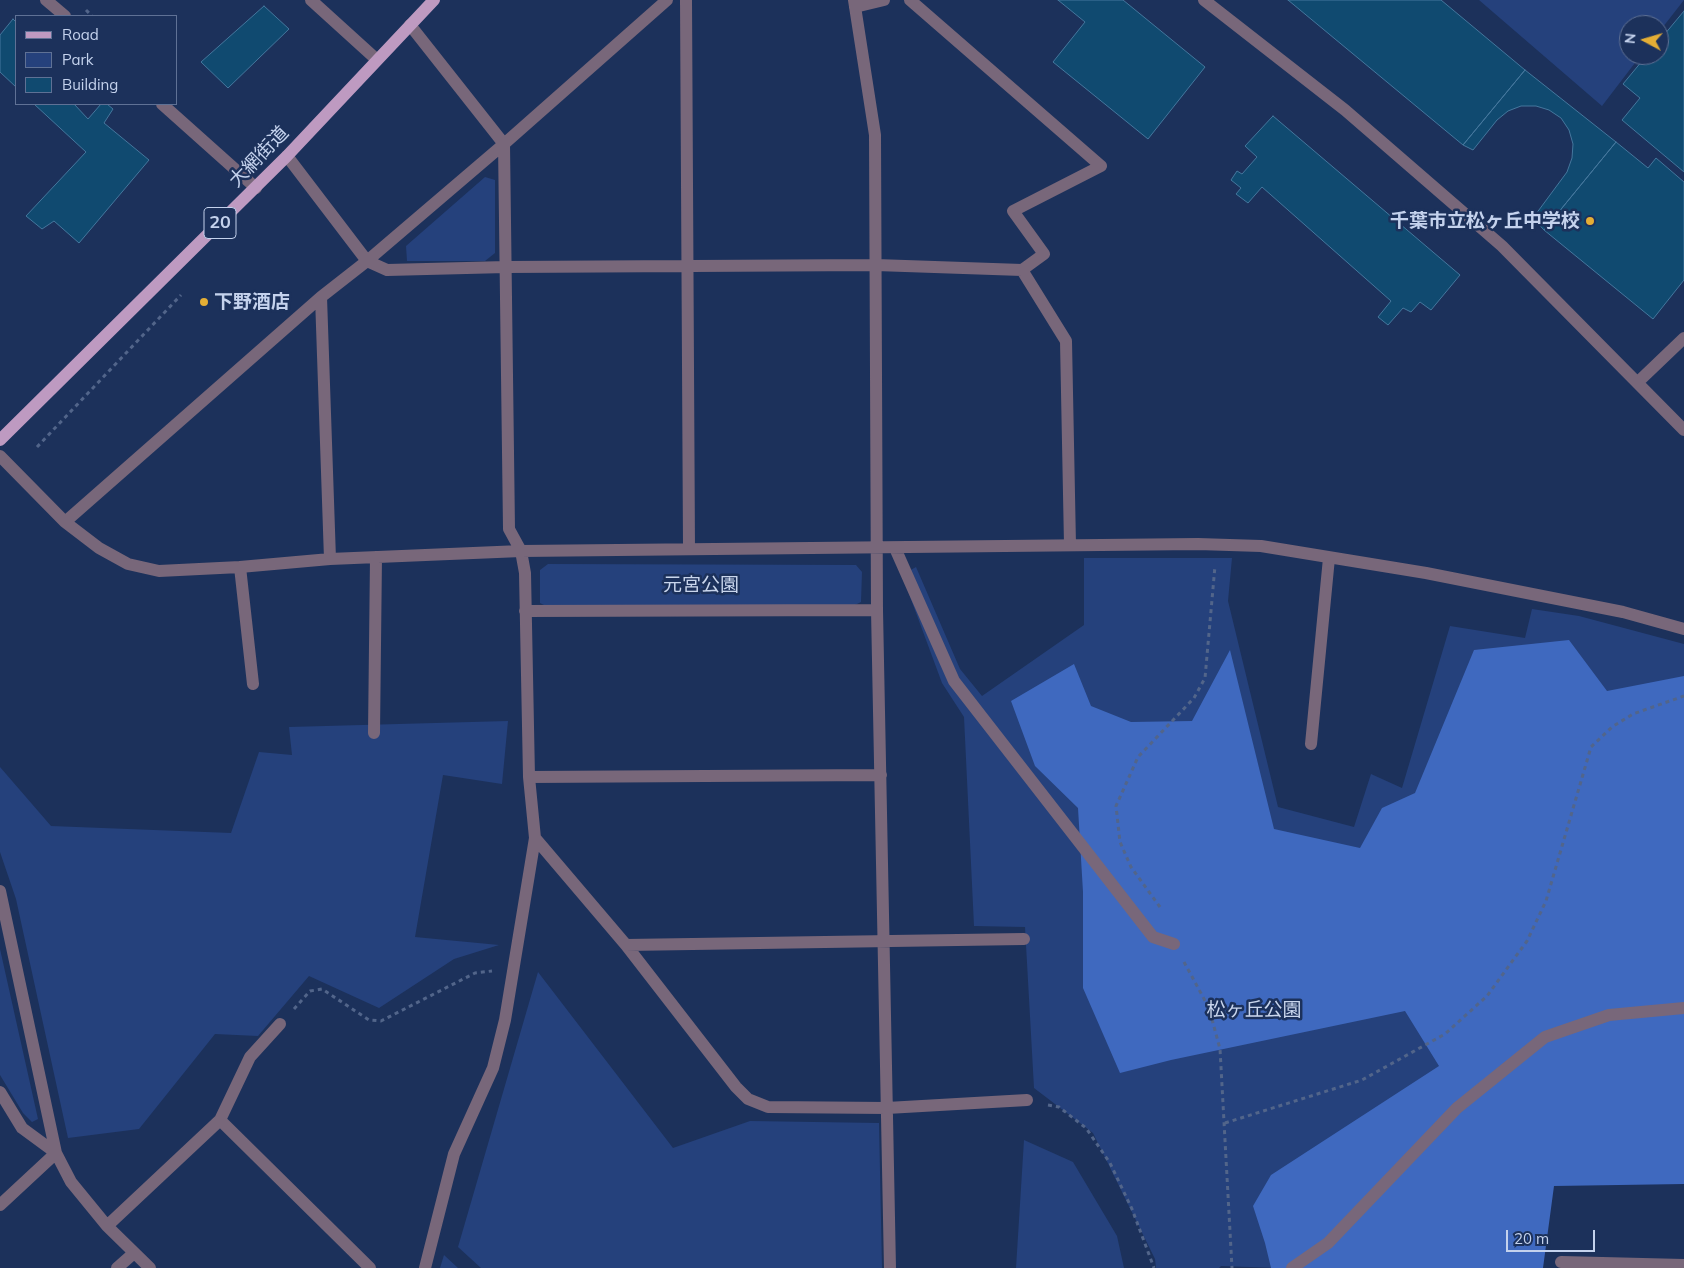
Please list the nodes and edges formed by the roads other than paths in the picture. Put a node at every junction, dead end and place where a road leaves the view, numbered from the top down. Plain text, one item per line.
1 (46, 0) edge
2 (311, 0) edge
3 (434, 0) edge
4 (667, 0) edge
5 (686, 0) edge
6 (884, 0) edge
7 (910, 0) edge
8 (1204, 0) edge
9 (854, 3) edge
10 (64, 15) edge
11 (410, 25) junction
12 (376, 59) junction
13 (163, 105) edge
14 (504, 144) junction
15 (287, 156) junction
16 (256, 188) junction
17 (367, 261) junction
18 (876, 265) junction
19 (687, 266) junction
20 (506, 267) junction
21 (1022, 270) junction
22 (321, 297) junction
23 (1684, 338) edge
24 (1638, 382) junction
25 (1684, 430) edge
26 (0, 440) edge
27 (0, 456) edge
28 (65, 522) junction
29 (1070, 545) junction
30 (689, 548) junction
31 (895, 548) junction
32 (878, 549) junction
33 (520, 551) junction
34 (376, 557) junction
35 (1329, 558) junction
36 (330, 559) junction
37 (240, 567) junction
38 (877, 610) junction
39 (525, 611) junction
40 (1684, 629) edge
41 (253, 684) dead end
42 (374, 733) dead end
43 (1311, 744) dead end
44 (881, 775) junction
45 (529, 777) junction
46 (535, 838) junction
47 (0, 891) edge
48 (1024, 939) dead end
49 (884, 941) junction
50 (1174, 944) road end
51 (626, 945) junction
52 (1684, 1008) edge
53 (280, 1024) road end
54 (0, 1092) edge
55 (1027, 1100) road end
56 (887, 1108) junction
57 (220, 1120) junction
58 (56, 1153) junction
59 (0, 1205) edge
60 (107, 1226) junction
61 (134, 1253) junction
62 (1561, 1262) dead end
63 (1684, 1265) edge
64 (117, 1268) edge
65 (150, 1268) edge
66 (370, 1268) edge
67 (425, 1268) edge
68 (890, 1268) edge
69 (1292, 1268) edge

1 - 10 street
2 - 12 street
3 - 11 main road, 大網街道 / 20
4 - 14 street
5 - 19 street
6 - 9 street
7 - 21 street
8 - 24 street
9 - 18 street
11 - 12 main road, 大網街道 / 20
11 - 14 street
12 - 15 main road, 大網街道 / 20
13 - 16 street
14 - 17 street
14 - 20 street
15 - 16 main road, 大網街道 / 20
15 - 17 street
16 - 26 main road, 大網街道 / 20
17 - 20 street
17 - 22 street
18 - 19 street
18 - 21 street
18 - 32 street
19 - 20 street
19 - 30 street
20 - 33 street
21 - 29 street
22 - 28 street
22 - 36 street
23 - 24 street
24 - 25 street
27 - 28 street
28 - 37 street
29 - 31 street
29 - 35 street
30 - 32 street
30 - 33 street
31 - 32 street
31 - 50 street
32 - 38 street
33 - 34 street
33 - 39 street
34 - 36 street
34 - 42 street
35 - 40 street
35 - 43 street
36 - 37 street
37 - 41 street
38 - 39 street
38 - 44 street
39 - 45 street
44 - 45 street
44 - 49 street
45 - 46 street
46 - 51 street
46 - 67 street
47 - 58 street
48 - 49 street
49 - 51 street
49 - 56 street
51 - 56 street
52 - 69 street
53 - 57 street
54 - 58 street
55 - 56 street
56 - 68 street
57 - 60 street
57 - 66 street
58 - 59 street
58 - 60 street
60 - 61 street
61 - 64 street
61 - 65 street
62 - 63 street

